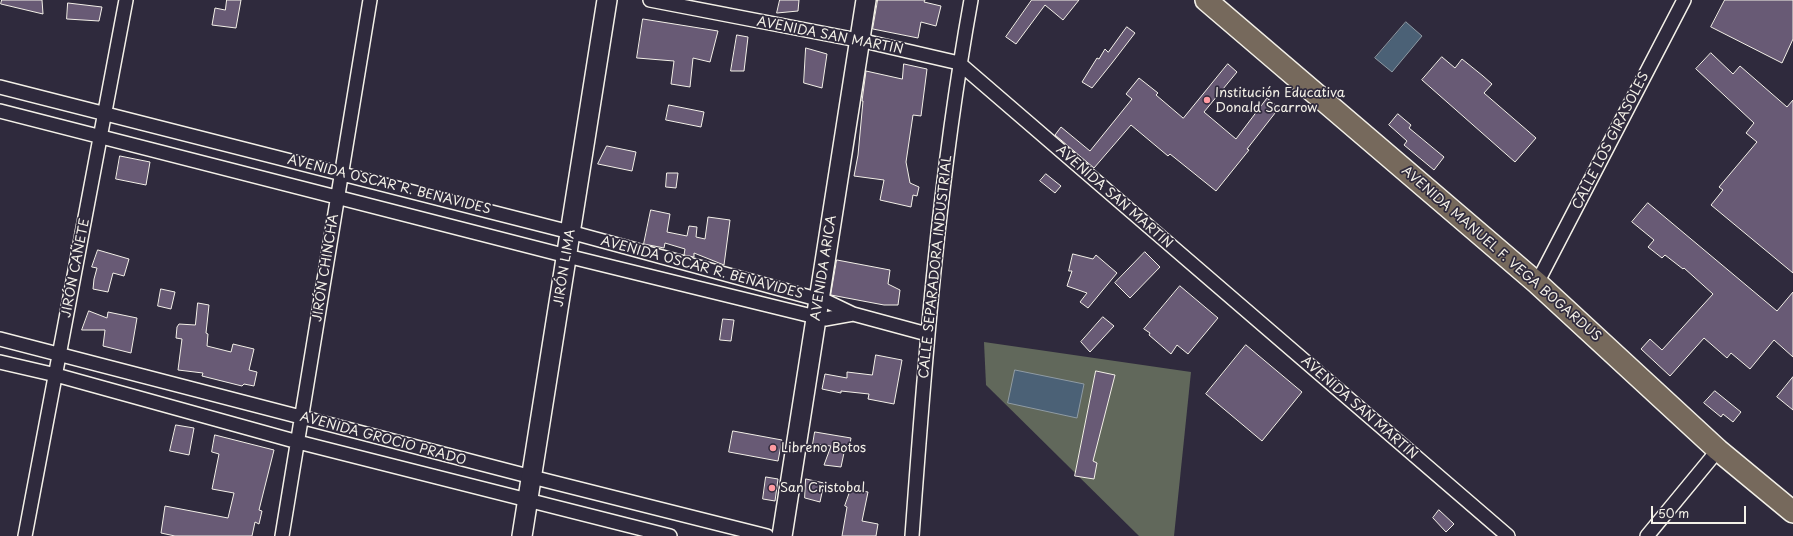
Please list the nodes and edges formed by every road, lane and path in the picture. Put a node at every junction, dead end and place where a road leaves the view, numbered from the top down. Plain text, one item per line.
1 (126, 0) edge
2 (370, 0) edge
3 (607, 0) edge
4 (650, 0) edge
5 (866, 0) edge
6 (875, 0) edge
7 (971, 0) edge
8 (1206, 0) edge
9 (1684, 0) edge
10 (864, 41) junction
11 (959, 64) junction
12 (0, 86) edge
13 (0, 111) edge
14 (104, 114) junction
15 (100, 137) junction
16 (342, 172) junction
17 (338, 196) junction
18 (570, 232) junction
19 (567, 256) junction
20 (1537, 283) junction
21 (822, 309) junction
22 (927, 334) junction
23 (0, 339) edge
24 (60, 354) junction
25 (0, 362) edge
26 (56, 376) junction
27 (302, 418) junction
28 (298, 442) junction
29 (1718, 450) junction
30 (532, 477) junction
31 (528, 499) junction
32 (1793, 512) edge
33 (25, 536) edge
34 (282, 536) edge
35 (522, 536) edge
36 (670, 536) edge
37 (767, 536) edge
38 (782, 536) edge
39 (794, 536) edge
40 (912, 536) edge
41 (1508, 536) edge
42 (1647, 536) edge

1 - 14 street, JIRÓN CAÑETE
2 - 16 street, JIRÓN CHINCHA
3 - 18 street, JIRÓN LIMA
4 - 10 street, AVENIDA SAN MARTIN
5 - 10 street, AVENIDA ARICA
6 - 10 street, AVENIDA ARICA
7 - 11 street, CALLE SEPARADORA INDUSTRIAL
8 - 20 main road, AVENIDA MANUEL F. VEGA BOGARDUS
9 - 20 street, CALLE LOS GIRASOLES
10 - 11 street, AVENIDA SAN MARTIN
10 - 21 street, AVENIDA ARICA
11 - 22 street, CALLE SEPARADORA INDUSTRIAL
11 - 41 street, AVENIDA SAN MARTIN
12 - 14 street, AVENIDA OSCAR R. BENAVIDES
13 - 15 street, AVENIDA OSCAR R. BENAVIDES
14 - 15 street, JIRÓN CAÑETE
14 - 16 street, AVENIDA OSCAR R. BENAVIDES
15 - 17 street, AVENIDA OSCAR R. BENAVIDES
15 - 24 street, JIRÓN CAÑETE
16 - 17 street, JIRÓN CHINCHA
16 - 18 street, AVENIDA OSCAR R. BENAVIDES
17 - 19 street, AVENIDA OSCAR R. BENAVIDES
17 - 27 street, JIRÓN CHINCHA
18 - 19 street, JIRÓN LIMA
18 - 21 street, AVENIDA OSCAR R. BENAVIDES
19 - 21 street, AVENIDA OSCAR R. BENAVIDES
19 - 30 street, JIRÓN LIMA
20 - 29 main road, AVENIDA MANUEL F. VEGA BOGARDUS
21 - 22 street, AVENIDA OSCAR R. BENAVIDES
21 - 38 street, AVENIDA ARICA
21 - 39 street, AVENIDA ARICA
22 - 40 street, CALLE SEPARADORA INDUSTRIAL
23 - 24 street, AVENIDA GROCIO PRADO
24 - 26 street, JIRÓN CAÑETE
24 - 27 street, AVENIDA GROCIO PRADO
25 - 26 street, AVENIDA GROCIO PRADO
26 - 28 street, AVENIDA GROCIO PRADO
26 - 33 street, JIRÓN CAÑETE
27 - 28 street, JIRÓN CHINCHA
27 - 30 street, AVENIDA GROCIO PRADO
28 - 31 street, AVENIDA GROCIO PRADO
28 - 34 street, JIRÓN CHINCHA
29 - 32 main road, AVENIDA MANUEL F. VEGA BOGARDUS
29 - 42 street
30 - 31 street, JIRÓN LIMA
30 - 37 street, AVENIDA GROCIO PRADO
31 - 35 street, JIRÓN LIMA
31 - 36 street, AVENIDA GROCIO PRADO

